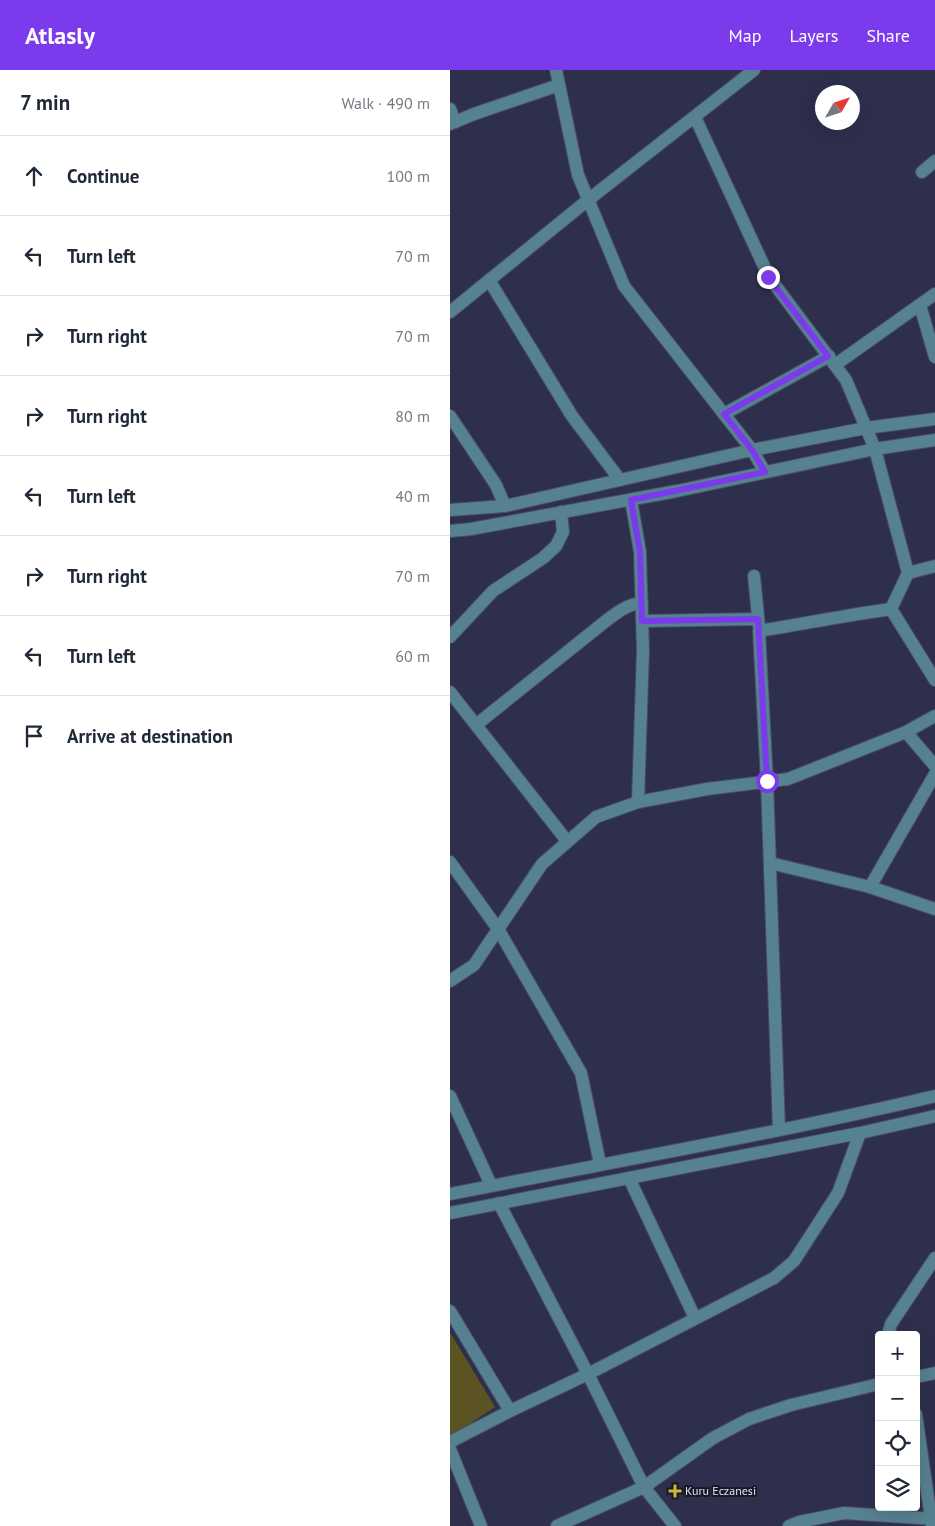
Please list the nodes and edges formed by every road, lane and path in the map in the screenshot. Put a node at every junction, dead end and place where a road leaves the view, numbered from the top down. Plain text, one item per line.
1 (556, 70) edge
2 (754, 70) edge
3 (559, 85) junction
4 (450, 109) edge
5 (695, 117) junction
6 (453, 123) edge
7 (935, 161) edge
8 (922, 172) dead end
9 (588, 200) junction
10 (489, 280) junction
11 (935, 294) edge
12 (920, 305) junction
13 (450, 312) edge
14 (935, 357) edge
15 (832, 360) junction
16 (724, 414) junction
17 (450, 416) edge
18 (935, 419) edge
19 (866, 428) junction
20 (935, 440) edge
21 (875, 449) junction
22 (752, 450) junction
23 (765, 472) junction
24 (620, 480) junction
25 (631, 500) junction
26 (505, 506) junction
27 (450, 510) edge
28 (561, 512) junction
29 (450, 531) edge
30 (935, 566) edge
31 (908, 573) junction
32 (754, 576) dead end
33 (642, 603) junction
34 (891, 610) junction
35 (642, 621) junction
36 (759, 625) junction
37 (450, 637) edge
38 (935, 680) edge
39 (450, 692) edge
40 (935, 716) edge
41 (476, 724) junction
42 (906, 732) junction
43 (935, 766) edge
44 (935, 774) edge
45 (767, 781) junction
46 (638, 802) junction
47 (567, 842) junction
48 (450, 862) edge
49 (770, 863) junction
50 (870, 887) junction
51 (935, 909) edge
52 (498, 929) junction
53 (450, 981) edge
54 (450, 1096) edge
55 (935, 1096) edge
56 (935, 1116) edge
57 (779, 1130) junction
58 (860, 1133) junction
59 (600, 1164) junction
60 (629, 1178) junction
61 (491, 1186) junction
62 (450, 1194) edge
63 (499, 1203) junction
64 (450, 1213) edge
65 (935, 1258) edge
66 (451, 1316) edge
67 (695, 1318) junction
68 (889, 1331) edge
69 (935, 1373) edge
70 (588, 1374) junction
71 (920, 1376) edge
72 (875, 1385) edge
73 (510, 1411) junction
74 (917, 1421) edge
75 (450, 1442) edge
76 (450, 1449) edge
77 (644, 1487) junction
78 (933, 1521) edge
79 (481, 1526) edge
80 (557, 1526) edge
81 (675, 1526) edge
82 (789, 1526) edge

1 - 3 street
2 - 5 street
3 - 6 street
3 - 9 street
4 - 6 street
5 - 9 street
5 - 15 street
7 - 8 street
9 - 10 street
9 - 16 street
10 - 13 street
10 - 24 street
11 - 12 street
12 - 14 street
12 - 15 street
15 - 16 street
15 - 19 street
16 - 22 street
17 - 26 street
18 - 19 street
19 - 21 street
19 - 22 street
20 - 21 street
21 - 23 street
21 - 31 street
22 - 23 street
22 - 24 street
23 - 25 street
24 - 26 street
25 - 28 street
25 - 33 street
26 - 27 street
28 - 29 street
28 - 37 street
30 - 31 street
31 - 34 street
32 - 36 street
33 - 35 street
33 - 41 street
34 - 36 street
34 - 38 street
35 - 36 street
35 - 46 street
36 - 45 street
39 - 41 street
40 - 42 street
41 - 47 street
42 - 43 street
42 - 45 street
44 - 50 street
45 - 46 street
45 - 49 street
46 - 47 street
47 - 52 street
48 - 52 street
49 - 50 street
49 - 57 street
50 - 51 street
52 - 53 street
52 - 59 street
54 - 61 street
55 - 57 street
56 - 58 street
57 - 59 street
58 - 60 street
58 - 67 street
59 - 61 street
60 - 63 street
60 - 67 street
61 - 62 street
63 - 64 street
63 - 70 street
65 - 68 street
66 - 73 street
67 - 70 street
69 - 71 street
70 - 73 street
70 - 77 street
72 - 77 street
73 - 75 street
74 - 78 street
76 - 79 street
77 - 80 street
77 - 81 street
78 - 82 street

